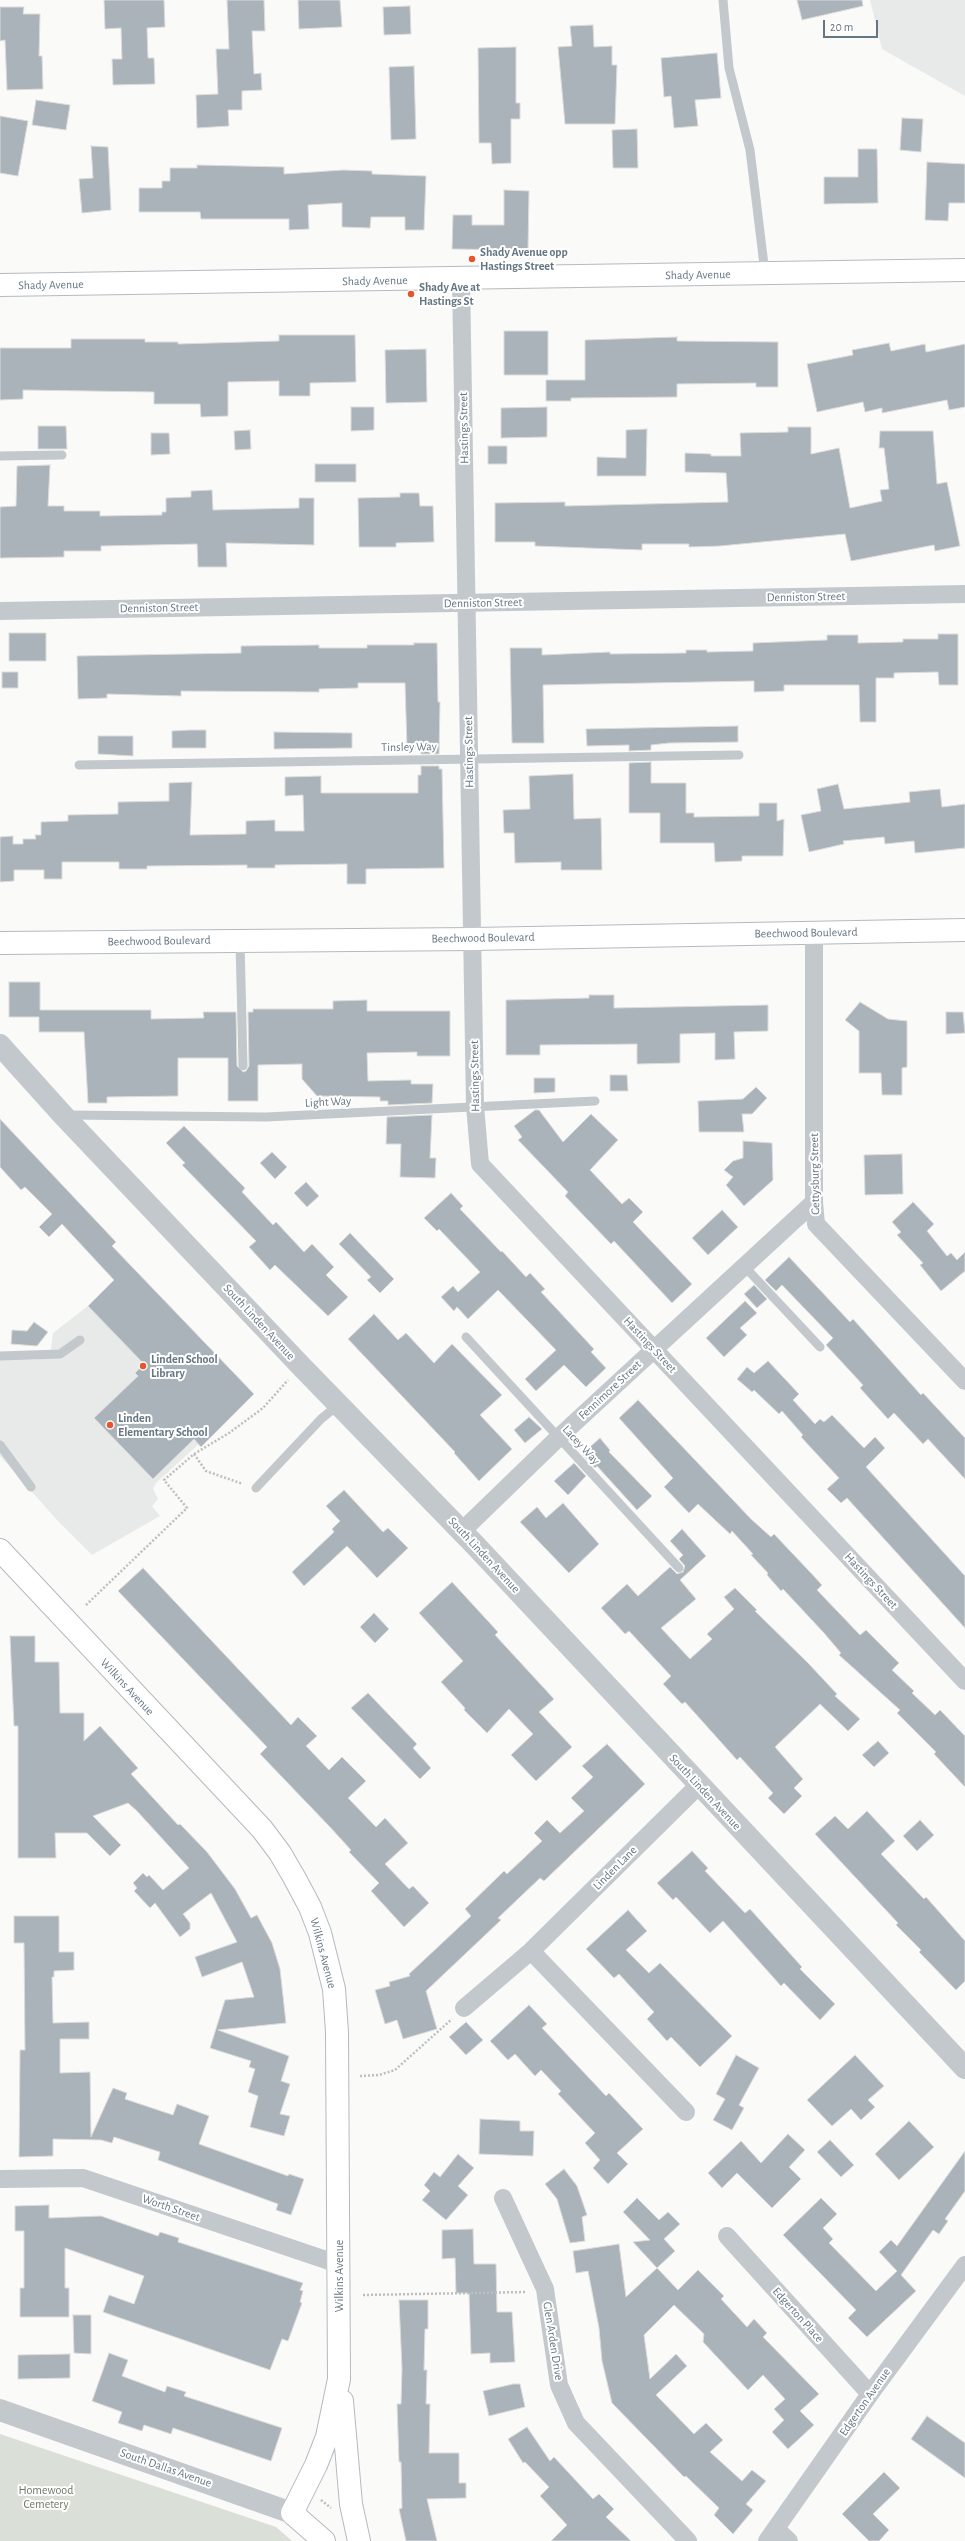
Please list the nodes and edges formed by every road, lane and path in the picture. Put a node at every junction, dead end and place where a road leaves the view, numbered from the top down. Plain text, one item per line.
1 (723, 0) edge
2 (965, 270) edge
3 (765, 274) junction
4 (461, 279) junction
5 (0, 285) edge
6 (0, 456) edge
7 (62, 456) dead end
8 (965, 594) edge
9 (466, 603) junction
10 (0, 611) edge
11 (739, 755) dead end
12 (469, 759) junction
13 (79, 765) dead end
14 (965, 930) edge
15 (814, 932) junction
16 (473, 939) junction
17 (240, 941) junction
18 (0, 943) edge
19 (0, 1045) edge
20 (243, 1066) dead end
21 (595, 1101) dead end
22 (474, 1106) junction
23 (62, 1114) junction
24 (814, 1202) junction
25 (744, 1266) junction
26 (466, 1337) dead end
27 (80, 1340) dead end
28 (820, 1347) dead end
29 (654, 1349) junction
30 (0, 1356) edge
31 (291, 1378) dead end
32 (965, 1381) edge
33 (338, 1405) junction
34 (558, 1438) junction
35 (0, 1445) edge
36 (194, 1454) junction
37 (31, 1487) dead end
38 (256, 1488) joint
39 (462, 1531) junction
40 (0, 1550) edge
41 (679, 1568) dead end
42 (86, 1605) dead end
43 (965, 1681) edge
44 (699, 1785) junction
45 (531, 1951) junction
46 (464, 2008) joint
47 (965, 2068) edge
48 (360, 2076) dead end
49 (686, 2112) dead end
50 (0, 2179) edge
51 (503, 2198) dead end
52 (727, 2236) dead end
53 (338, 2264) junction
54 (965, 2265) edge
55 (533, 2292) dead end
56 (363, 2295) dead end
57 (340, 2380) junction
58 (870, 2394) junction
59 (0, 2410) edge
60 (292, 2513) junction
61 (772, 2535) edge
62 (324, 2541) edge
63 (359, 2541) edge
64 (688, 2541) edge
65 (789, 2541) edge

1 - 3 lane
2 - 3 main road, Shady Avenue
3 - 4 main road, Shady Avenue
4 - 5 main road, Shady Avenue
4 - 9 street, Hastings Street
6 - 7 lane
8 - 9 street, Denniston Street
9 - 10 street, Denniston Street
9 - 12 street, Hastings Street
11 - 12 lane, Tinsley Way
12 - 13 lane, Tinsley Way
12 - 16 street, Hastings Street
14 - 15 main road, Beechwood Boulevard
15 - 16 main road, Beechwood Boulevard
15 - 24 street, Gettysburg Street
16 - 17 main road, Beechwood Boulevard
16 - 22 street, Hastings Street
17 - 18 main road, Beechwood Boulevard
17 - 20 lane
19 - 23 street, South Linden Avenue
21 - 22 lane, Light Way
22 - 23 lane, Light Way
22 - 29 street, Hastings Street
23 - 33 street, South Linden Avenue
24 - 25 street, Fennimore Street
24 - 32 street, Gettysburg Street
25 - 28 lane
25 - 29 street, Fennimore Street
26 - 34 lane, Lacey Way
27 - 30 lane
29 - 34 street, Fennimore Street
29 - 43 street, Hastings Street
31 - 36 path
33 - 38 lane
33 - 39 street, South Linden Avenue
34 - 39 street, Fennimore Street
34 - 41 lane, Lacey Way
35 - 37 lane
36 - 38 path
36 - 42 path
39 - 44 street, South Linden Avenue
40 - 53 main road, Wilkins Avenue
44 - 45 street, Linden Lane
44 - 47 street, South Linden Avenue
45 - 46 street, Linden Lane
45 - 49 street
46 - 48 path
50 - 53 street, Worth Street
51 - 64 street, Glen Arden Drive
52 - 58 street, Edgerton Place
53 - 57 main road, Wilkins Avenue
54 - 58 street, Edgerton Avenue
55 - 56 path
57 - 60 main road, Wilkins Avenue
57 - 63 main road
58 - 61 street, Edgerton Avenue
59 - 60 street, South Dallas Avenue
60 - 62 main road, South Dallas Avenue
61 - 65 street

